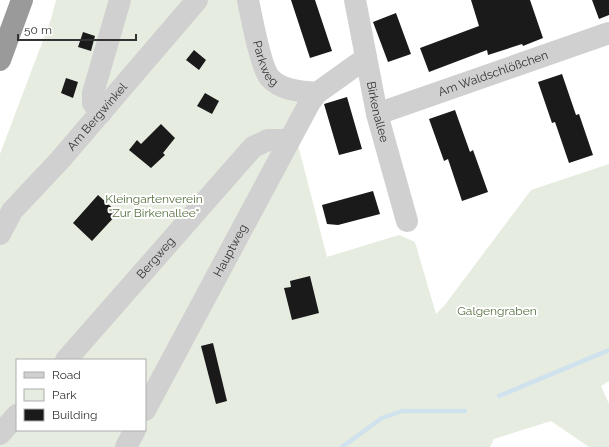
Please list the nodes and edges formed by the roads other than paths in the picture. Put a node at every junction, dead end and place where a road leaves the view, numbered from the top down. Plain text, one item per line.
1 (22, 0) edge
2 (120, 0) edge
3 (197, 0) edge
4 (248, 0) edge
5 (356, 0) edge
6 (609, 33) edge
7 (366, 58) junction
8 (0, 60) edge
9 (317, 92) junction
10 (100, 113) junction
11 (377, 114) junction
12 (289, 140) junction
13 (407, 221) dead end
14 (0, 234) edge
15 (67, 359) edge
16 (146, 408) edge
17 (16, 416) edge
18 (134, 431) edge
19 (0, 434) edge
20 (126, 447) edge

1 - 8 highway
2 - 10 street
3 - 10 street, Am Bergwinkel
4 - 9 street, Parkweg
5 - 7 street, Birkenallee
6 - 11 street, Am Waldschlößchen
7 - 9 street
7 - 11 street, Birkenallee
9 - 12 street, Hauptweg
10 - 14 street, Am Bergwinkel
11 - 13 street, Birkenallee
12 - 15 street, Bergweg
12 - 16 street, Hauptweg
17 - 19 street
18 - 20 street

